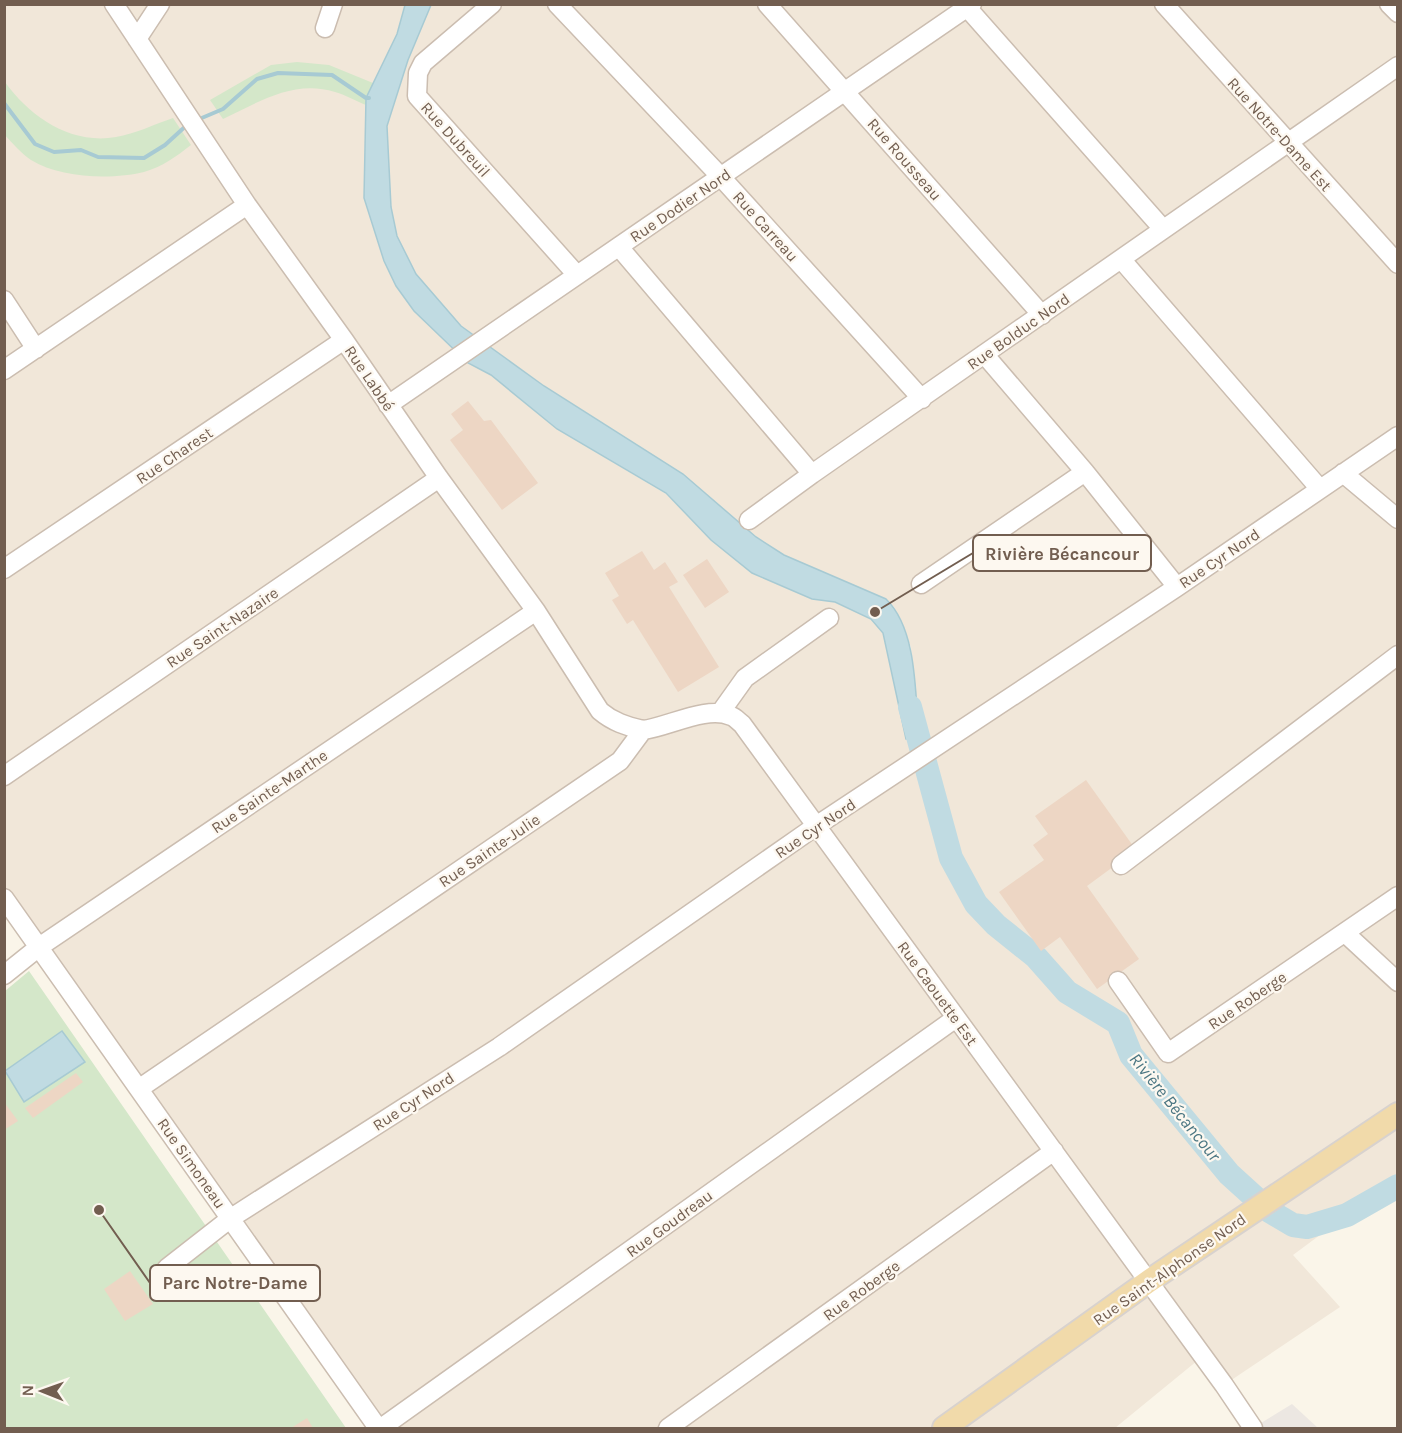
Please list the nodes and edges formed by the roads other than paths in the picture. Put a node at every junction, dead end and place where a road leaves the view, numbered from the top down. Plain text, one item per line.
1 (114, 4) edge
2 (160, 4) edge
3 (333, 4) edge
4 (492, 4) edge
5 (557, 4) edge
6 (767, 4) edge
7 (1164, 4) edge
8 (1389, 4) edge
9 (968, 6) edge
10 (1398, 13) edge
11 (325, 28) dead end
12 (137, 39) junction
13 (1398, 66) edge
14 (845, 92) junction
15 (1289, 144) junction
16 (721, 177) junction
17 (247, 205) junction
18 (1163, 229) junction
19 (619, 247) junction
20 (1122, 259) junction
21 (1398, 264) edge
22 (577, 275) junction
23 (4, 300) edge
24 (1042, 315) junction
25 (344, 340) junction
26 (36, 349) junction
27 (984, 354) junction
28 (4, 370) edge
29 (922, 399) junction
30 (388, 405) junction
31 (1398, 436) edge
32 (1085, 472) junction
33 (1343, 473) junction
34 (812, 474) junction
35 (439, 478) junction
36 (1320, 489) junction
37 (1398, 519) edge
38 (749, 520) dead end
39 (4, 569) edge
40 (921, 584) dead end
41 (1177, 587) junction
42 (536, 611) junction
43 (829, 618) dead end
44 (1398, 655) edge
45 (720, 713) junction
46 (643, 729) junction
47 (4, 776) edge
48 (816, 826) junction
49 (1121, 865) dead end
50 (1398, 896) edge
51 (4, 898) edge
52 (1345, 933) junction
53 (39, 947) junction
54 (4, 975) edge
55 (1118, 981) dead end
56 (1398, 982) edge
57 (956, 1018) junction
58 (140, 1088) junction
59 (1398, 1114) edge
60 (1054, 1151) junction
61 (231, 1218) junction
62 (167, 1268) dead end
63 (1149, 1281) junction
64 (380, 1428) edge
65 (668, 1428) edge
66 (944, 1428) edge
67 (1253, 1428) edge

1 - 12 street, Rue Labbé
2 - 12 street
3 - 11 street
4 - 22 street, Rue Dubreuil
5 - 16 street, Rue Carreau
6 - 14 street, Rue Rousseau
7 - 15 street, Rue Notre-Dame Est
8 - 10 street
9 - 14 street, Rue Dodier Nord
9 - 18 street
12 - 17 street, Rue Labbé
13 - 15 street, Rue Bolduc Nord
14 - 16 street, Rue Dodier Nord
14 - 24 street, Rue Rousseau
15 - 18 street, Rue Bolduc Nord
15 - 21 street, Rue Notre-Dame Est
16 - 19 street, Rue Dodier Nord
16 - 29 street, Rue Carreau
17 - 25 street, Rue Labbé
17 - 26 street
18 - 20 street, Rue Bolduc Nord
19 - 22 street, Rue Dodier Nord
19 - 34 street
20 - 24 street, Rue Bolduc Nord
20 - 36 street
22 - 30 street, Rue Dodier Nord
23 - 26 street
24 - 27 street, Rue Bolduc Nord
25 - 30 street, Rue Labbé
25 - 39 street, Rue Charest
26 - 28 street
27 - 29 street, Rue Bolduc Nord
27 - 32 street
29 - 34 street, Rue Bolduc Nord
30 - 35 street, Rue Labbé
31 - 33 street, Rue Cyr Nord
32 - 40 street
32 - 41 street
33 - 36 street, Rue Cyr Nord
33 - 37 street
34 - 38 street, Rue Bolduc Nord
35 - 42 street, Rue Labbé
35 - 47 street, Rue Saint-Nazaire
36 - 41 street, Rue Cyr Nord
41 - 48 street, Rue Cyr Nord
42 - 46 street, Rue Labbé
42 - 53 street, Rue Sainte-Marthe
43 - 45 street
44 - 49 street
45 - 46 street
45 - 48 street, Rue Caouette Est
46 - 58 street, Rue Sainte-Julie
48 - 57 street, Rue Caouette Est
48 - 61 street, Rue Cyr Nord
50 - 52 street, Rue Roberge
51 - 53 street, Rue Simoneau
52 - 55 street, Rue Roberge
52 - 56 street
53 - 54 street, Rue Sainte-Marthe
53 - 58 street, Rue Simoneau
57 - 60 street, Rue Caouette Est
57 - 64 street, Rue Goudreau
58 - 61 street, Rue Simoneau
59 - 63 main road, Rue Saint-Alphonse Nord
60 - 63 street, Rue Caouette Est
60 - 65 street, Rue Roberge
61 - 62 street, Rue Cyr Nord
61 - 64 street, Rue Simoneau
63 - 66 main road, Rue Saint-Alphonse Nord
63 - 67 street, Rue Caouette Est

